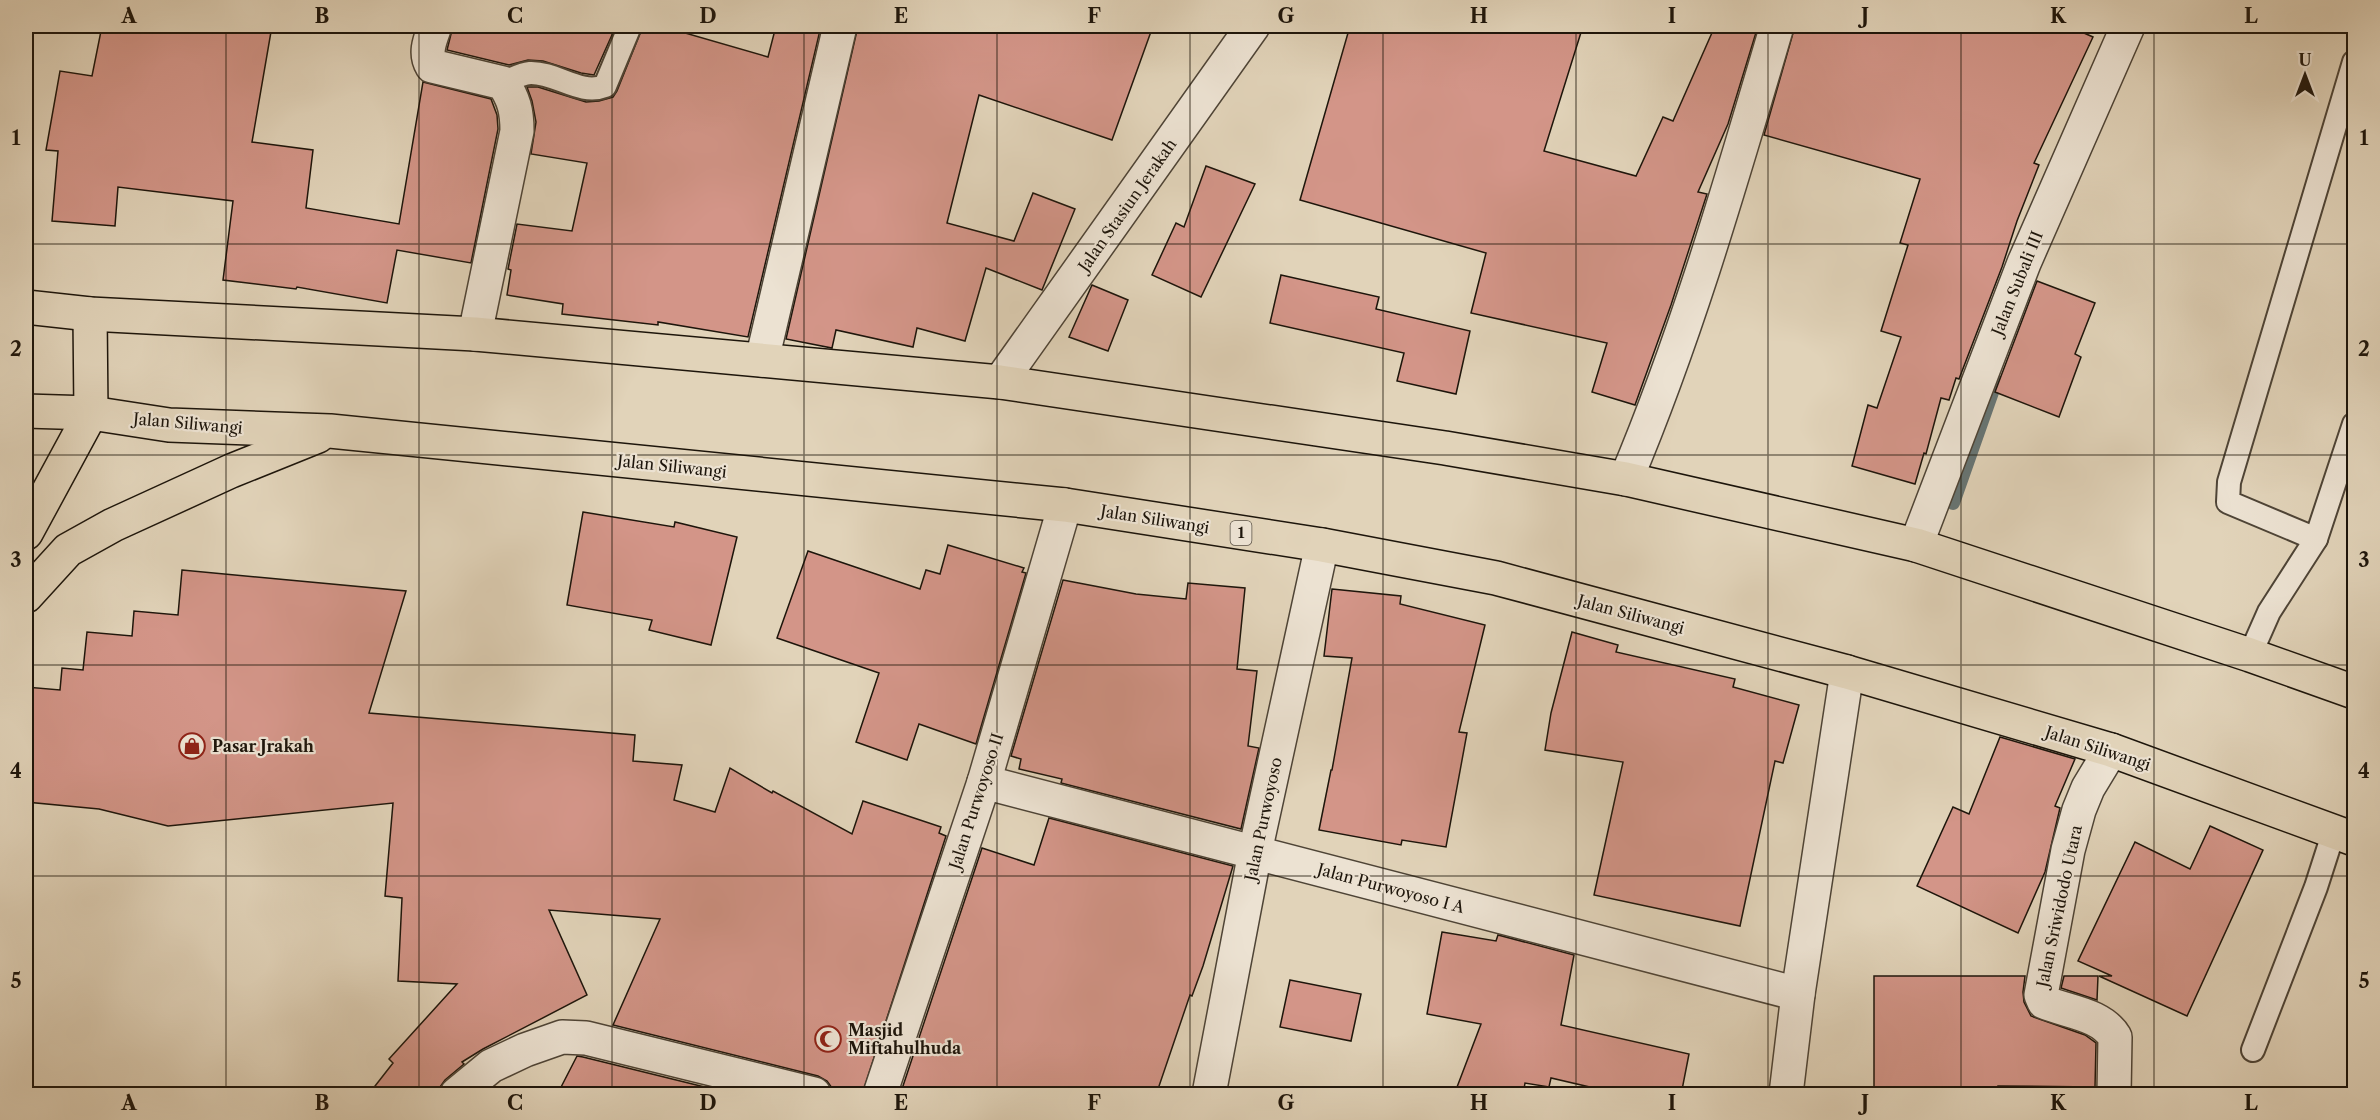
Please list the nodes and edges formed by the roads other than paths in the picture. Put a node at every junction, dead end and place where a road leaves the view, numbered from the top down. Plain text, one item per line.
1 (435, 26) edge
2 (630, 26) edge
3 (840, 26) edge
4 (1253, 26) edge
5 (1777, 26) edge
6 (2128, 26) edge
7 (2355, 62) edge
8 (503, 83) junction
9 (26, 307) edge
10 (90, 314) junction
11 (475, 334) junction
12 (762, 360) junction
13 (1000, 382) junction
14 (26, 411) edge
15 (91, 413) junction
16 (2355, 424) edge
17 (330, 431) junction
18 (1626, 479) junction
19 (1065, 505) junction
20 (26, 533) edge
21 (2316, 539) junction
22 (1322, 545) junction
23 (1916, 545) junction
24 (26, 596) edge
25 (2250, 655) junction
26 (1847, 672) junction
27 (2355, 692) edge
28 (2111, 750) junction
29 (984, 782) junction
30 (2344, 835) edge
31 (1255, 852) junction
32 (1798, 994) junction
33 (2253, 1050) dead end
34 (457, 1095) edge
35 (814, 1095) edge
36 (880, 1095) edge
37 (1209, 1095) edge
38 (1786, 1095) edge
39 (2114, 1095) edge

1 - 8 street
2 - 8 lane
3 - 12 street
4 - 13 street, Jalan Stasiun Jerakah
5 - 18 street
6 - 23 street, Jalan Subali III
7 - 21 lane
8 - 11 street
9 - 10 main road
10 - 11 main road
10 - 15 main road
11 - 12 main road
12 - 13 main road
13 - 18 main road
14 - 15 main road, Jalan Siliwangi / 1
15 - 17 main road, Jalan Siliwangi / 1
15 - 20 main road
16 - 21 lane
17 - 19 main road, Jalan Siliwangi / 1
17 - 24 main road
18 - 23 main road
19 - 22 main road, Jalan Siliwangi / 1
19 - 29 street, Jalan Purwoyoso II
21 - 25 lane
22 - 26 main road, Jalan Siliwangi / 1
22 - 31 street, Jalan Purwoyoso
23 - 25 main road
25 - 27 main road
26 - 28 main road, Jalan Siliwangi / 1
26 - 32 street
28 - 30 main road, Jalan Siliwangi / 1
28 - 39 street, Jalan Sriwidodo Utara
29 - 31 street, Jalan Purwoyoso I A
29 - 36 street, Jalan Purwoyoso II
30 - 33 lane
31 - 32 street, Jalan Purwoyoso I A
31 - 37 street, Jalan Purwoyoso
32 - 38 street
34 - 35 street

